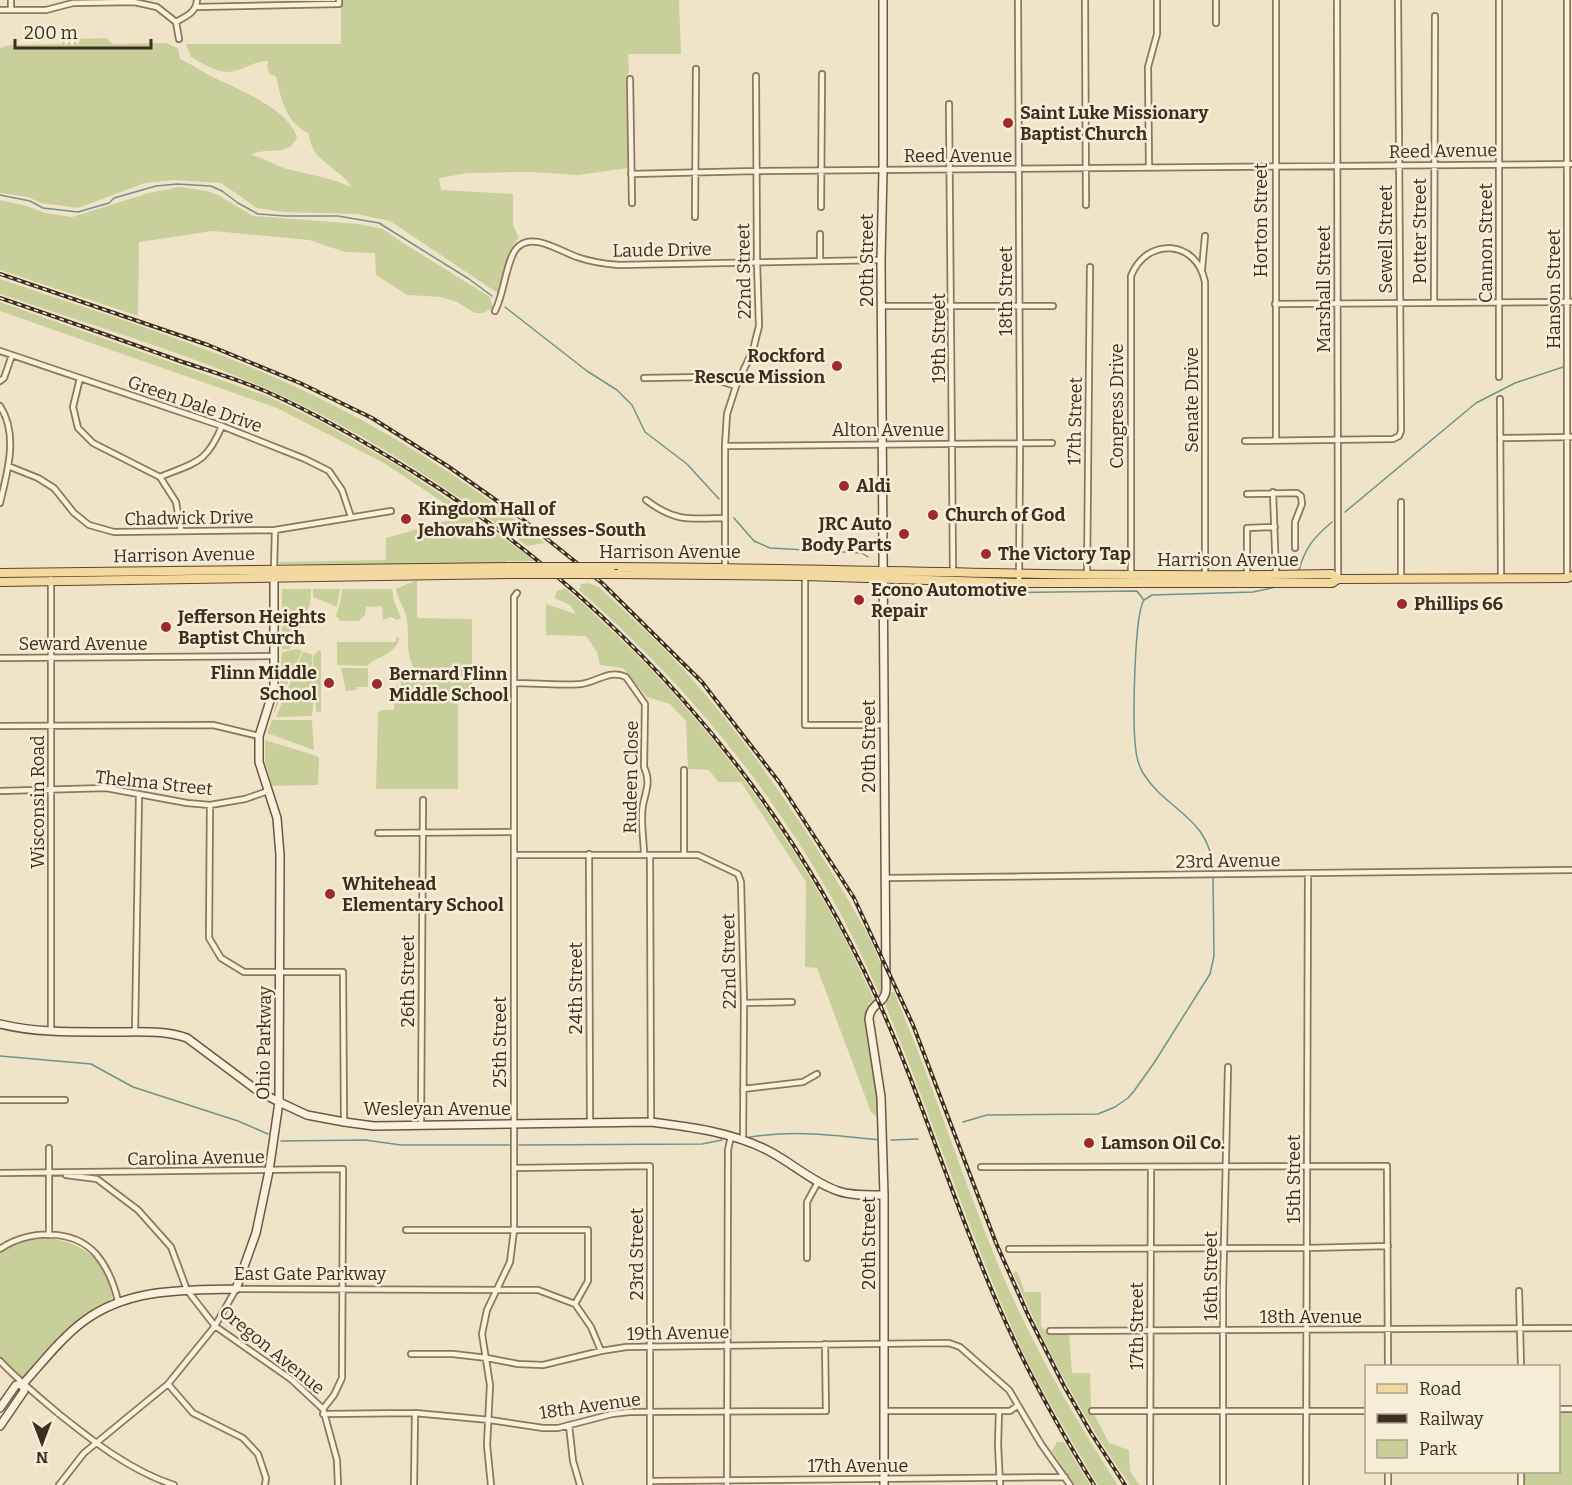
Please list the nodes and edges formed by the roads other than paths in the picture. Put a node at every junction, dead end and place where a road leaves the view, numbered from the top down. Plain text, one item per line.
1 (11, 0) edge
2 (197, 0) edge
3 (883, 0) edge
4 (1018, 0) edge
5 (1085, 0) edge
6 (1157, 0) edge
7 (1216, 0) edge
8 (1276, 0) edge
9 (1337, 0) edge
10 (1398, 0) edge
11 (1498, 0) edge
12 (1567, 0) edge
13 (134, 1) edge
14 (72, 2) edge
15 (339, 2) edge
16 (196, 7) junction
17 (0, 10) edge
18 (11, 10) junction
19 (1434, 16) dead end
20 (176, 22) junction
21 (1216, 23) dead end
22 (1569, 25) edge
23 (178, 39) dead end
24 (696, 69) dead end
25 (822, 74) dead end
26 (756, 76) dead end
27 (630, 80) dead end
28 (949, 104) dead end
29 (1499, 164) junction
30 (1570, 164) edge
31 (1338, 165) junction
32 (1434, 165) junction
33 (1399, 166) junction
34 (1149, 167) junction
35 (1275, 167) junction
36 (1086, 168) junction
37 (951, 169) junction
38 (821, 170) junction
39 (883, 170) junction
40 (1019, 170) junction
41 (756, 171) junction
42 (695, 172) junction
43 (632, 174) junction
44 (632, 203) dead end
45 (1086, 204) dead end
46 (821, 207) dead end
47 (695, 217) dead end
48 (820, 234) dead end
49 (1205, 236) dead end
50 (881, 260) junction
51 (820, 261) junction
52 (757, 262) junction
53 (1090, 267) dead end
54 (1202, 269) junction
55 (1499, 302) junction
56 (1570, 302) edge
57 (1400, 303) junction
58 (1434, 303) junction
59 (1275, 304) junction
60 (1337, 304) junction
61 (882, 306) junction
62 (1019, 306) junction
63 (1053, 306) dead end
64 (952, 307) junction
65 (495, 311) dead end
66 (0, 351) edge
67 (12, 355) junction
68 (1499, 377) dead end
69 (80, 378) junction
70 (644, 378) dead end
71 (0, 381) edge
72 (736, 386) junction
73 (1500, 399) dead end
74 (0, 406) edge
75 (222, 426) junction
76 (1570, 437) edge
77 (1500, 438) junction
78 (1337, 439) junction
79 (1276, 440) junction
80 (1245, 441) dead end
81 (883, 443) junction
82 (953, 443) junction
83 (1020, 443) junction
84 (1052, 443) dead end
85 (724, 446) junction
86 (8, 466) junction
87 (160, 477) junction
88 (1273, 492) junction
89 (1246, 494) dead end
90 (646, 500) dead end
91 (1401, 502) dead end
92 (0, 503) edge
93 (391, 511) dead end
94 (351, 517) junction
95 (724, 518) junction
96 (1275, 527) junction
97 (275, 530) junction
98 (181, 531) junction
99 (1295, 548) dead end
100 (725, 567) junction
101 (884, 570) junction
102 (511, 571) junction
103 (0, 573) edge
104 (274, 573) junction
105 (953, 573) junction
106 (1276, 575) junction
107 (805, 576) junction
108 (1088, 576) junction
109 (1205, 576) junction
110 (1247, 576) junction
111 (51, 577) junction
112 (1570, 578) edge
113 (884, 579) junction
114 (1019, 579) junction
115 (1131, 579) junction
116 (1338, 579) junction
117 (1401, 579) junction
118 (1501, 579) junction
119 (0, 582) edge
120 (518, 593) dead end
121 (274, 656) junction
122 (0, 658) edge
123 (52, 658) junction
124 (514, 683) junction
125 (884, 725) junction
126 (0, 726) edge
127 (51, 727) junction
128 (259, 736) junction
129 (684, 770) dead end
130 (51, 790) junction
131 (0, 791) edge
132 (268, 791) junction
133 (139, 794) junction
134 (423, 800) dead end
135 (210, 805) junction
136 (513, 832) junction
137 (378, 833) dead end
138 (422, 833) junction
139 (589, 854) junction
140 (684, 854) junction
141 (514, 855) junction
142 (644, 855) junction
143 (650, 855) junction
144 (1572, 870) edge
145 (1308, 873) junction
146 (885, 878) junction
147 (280, 973) junction
148 (792, 1002) dead end
149 (744, 1003) junction
150 (0, 1024) edge
151 (51, 1032) junction
152 (135, 1032) junction
153 (1227, 1067) dead end
154 (817, 1074) dead end
155 (743, 1089) junction
156 (0, 1100) edge
157 (65, 1100) dead end
158 (279, 1102) junction
159 (344, 1122) junction
160 (590, 1122) junction
161 (651, 1122) junction
162 (513, 1124) junction
163 (422, 1125) junction
164 (731, 1136) junction
165 (742, 1140) junction
166 (49, 1148) dead end
167 (1307, 1165) junction
168 (1225, 1166) junction
169 (981, 1167) dead end
170 (1151, 1167) junction
171 (515, 1168) junction
172 (269, 1171) junction
173 (50, 1173) junction
174 (1, 1174) edge
175 (818, 1182) junction
176 (884, 1195) junction
177 (406, 1230) dead end
178 (514, 1230) junction
179 (49, 1235) junction
180 (1388, 1246) junction
181 (1151, 1248) junction
182 (1225, 1248) junction
183 (1307, 1248) junction
184 (0, 1249) edge
185 (1010, 1249) dead end
186 (807, 1258) dead end
187 (236, 1289) junction
188 (187, 1290) junction
189 (341, 1290) junction
190 (496, 1290) junction
191 (1519, 1291) dead end
192 (118, 1301) junction
193 (575, 1304) junction
194 (215, 1326) junction
195 (1572, 1328) edge
196 (1522, 1329) junction
197 (1150, 1330) junction
198 (1224, 1330) junction
199 (1305, 1330) junction
200 (1389, 1330) junction
201 (1050, 1331) dead end
202 (884, 1343) junction
203 (825, 1344) junction
204 (650, 1346) junction
205 (728, 1346) junction
206 (601, 1351) junction
207 (411, 1354) dead end
208 (487, 1358) junction
209 (0, 1361) edge
210 (1388, 1365) edge
211 (1521, 1365) edge
212 (23, 1384) junction
213 (168, 1384) junction
214 (1017, 1406) junction
215 (0, 1408) edge
216 (651, 1411) junction
217 (728, 1411) junction
218 (884, 1411) junction
219 (999, 1411) junction
220 (1092, 1411) dead end
221 (1224, 1411) junction
222 (1306, 1411) junction
223 (1365, 1411) edge
224 (323, 1412) junction
225 (1150, 1412) junction
226 (415, 1413) junction
227 (490, 1420) junction
228 (569, 1425) junction
229 (0, 1426) edge
230 (96, 1444) junction
231 (1065, 1477) junction
232 (1000, 1478) junction
233 (825, 1482) edge
234 (884, 1482) edge
235 (650, 1483) edge
236 (727, 1483) edge
237 (58, 1485) edge
238 (174, 1485) edge
239 (265, 1485) edge
240 (338, 1485) edge
241 (414, 1485) edge
242 (491, 1485) edge
243 (580, 1485) edge
244 (1000, 1485) edge
245 (1070, 1485) edge
246 (1150, 1485) edge
247 (1223, 1485) edge
248 (1306, 1485) edge

1 - 18 street
2 - 16 street
3 - 39 street, 20th Street
4 - 40 street, 18th Street
5 - 36 street
6 - 34 street
7 - 21 street
8 - 35 street, Horton Street
9 - 31 street, Marshall Street
10 - 33 street, Sewell Street
11 - 29 street, Cannon Street
12 - 22 street, Hanson Street
13 - 14 street
13 - 20 street
14 - 18 street
15 - 16 street
16 - 20 street
17 - 18 street
19 - 32 street, Potter Street
20 - 23 street
22 - 30 street, Hanson Street
24 - 42 street
25 - 38 street
26 - 41 street, 22nd Street
27 - 43 street
28 - 37 street, 19th Street
29 - 30 street, Reed Avenue
29 - 32 street, Reed Avenue
29 - 55 street, Cannon Street
30 - 56 street, Hanson Street
31 - 33 street, Reed Avenue
31 - 35 street, Reed Avenue
31 - 60 street, Marshall Street
32 - 33 street, Reed Avenue
32 - 58 street, Potter Street
33 - 57 street, Sewell Street
34 - 35 street, Reed Avenue
34 - 36 street, Reed Avenue
35 - 59 street, Horton Street
36 - 40 street, Reed Avenue
36 - 45 street
37 - 39 street, Reed Avenue
37 - 40 street, Reed Avenue
37 - 64 street, 19th Street
38 - 39 street, Reed Avenue
38 - 41 street, Reed Avenue
38 - 46 street
39 - 50 street, 20th Street
40 - 62 street, 18th Street
41 - 42 street, Reed Avenue
41 - 52 street, 22nd Street
42 - 43 street, Reed Avenue
42 - 47 street
43 - 44 street
48 - 51 street
49 - 54 street, Senate Drive
50 - 51 street, Laude Drive
50 - 61 street, 20th Street
51 - 52 street, Laude Drive
52 - 65 street, Laude Drive
52 - 72 street, 22nd Street
53 - 108 street, 17th Street
54 - 109 street, Senate Drive
54 - 115 street, Congress Drive
55 - 56 street
55 - 58 street
55 - 68 street, Cannon Street
56 - 76 street, Hanson Street
57 - 58 street
57 - 60 street
57 - 78 street, Sewell Street
59 - 60 street
59 - 79 street, Horton Street
60 - 78 street, Marshall Street
61 - 64 street
61 - 81 street, 20th Street
62 - 63 street
62 - 64 street
62 - 83 street, 18th Street
64 - 82 street, 19th Street
66 - 67 street, Green Dale Drive
67 - 69 street, Green Dale Drive
67 - 71 street
69 - 75 street, Green Dale Drive
69 - 87 street
70 - 72 street
72 - 85 street, 22nd Street
73 - 77 street
74 - 86 street
75 - 87 street
75 - 94 street, Green Dale Drive
76 - 77 street
76 - 112 street, Hanson Street
77 - 118 street
78 - 79 street
78 - 116 street, Marshall Street
79 - 80 street
81 - 82 street, Alton Avenue
81 - 85 street, Alton Avenue
81 - 101 street, 20th Street
82 - 83 street, Alton Avenue
82 - 105 street, 19th Street
83 - 84 street, Alton Avenue
83 - 114 street, 18th Street
85 - 95 street, 22nd Street
86 - 92 street
86 - 98 street, Chadwick Drive
87 - 98 street
88 - 89 street
88 - 96 street
88 - 99 street
90 - 95 street
91 - 117 street
93 - 94 street, Chadwick Drive
94 - 97 street, Chadwick Drive
95 - 100 street, 22nd Street
96 - 106 street
96 - 110 street
97 - 98 street, Chadwick Drive
97 - 104 street, Ohio Parkway
100 - 101 main road, Harrison Avenue
100 - 102 main road, Harrison Avenue, bridge
101 - 105 main road, Harrison Avenue
101 - 113 street, 20th Street
102 - 104 main road, Harrison Avenue
102 - 107 main road, Harrison Avenue, bridge
103 - 111 main road, Harrison Avenue
104 - 111 main road, Harrison Avenue
104 - 121 street, Ohio Parkway
105 - 114 main road, Harrison Avenue
106 - 110 main road, Harrison Avenue
106 - 116 main road, Harrison Avenue
107 - 113 main road, Harrison Avenue
107 - 125 street
108 - 114 main road, Harrison Avenue
108 - 115 main road, Harrison Avenue
109 - 110 main road, Harrison Avenue
109 - 115 main road, Harrison Avenue
111 - 119 main road, Harrison Avenue
111 - 123 street, Wisconsin Road
112 - 118 main road, Harrison Avenue
113 - 114 main road, Harrison Avenue
113 - 125 street, 20th Street
114 - 115 main road, Harrison Avenue
115 - 116 main road, Harrison Avenue
116 - 117 main road, Harrison Avenue
117 - 118 main road, Harrison Avenue
120 - 124 street, 25th Street
121 - 123 street, Seward Avenue
121 - 128 street, Ohio Parkway
122 - 123 street, Seward Avenue
123 - 127 street, Wisconsin Road
124 - 136 street, 25th Street
124 - 142 street, Rudeen Close
125 - 146 street, 20th Street
126 - 127 street
127 - 128 street
127 - 130 street, Wisconsin Road
128 - 132 street, Ohio Parkway
129 - 140 street
130 - 131 street, Thelma Street
130 - 133 street, Thelma Street
130 - 151 street, Wisconsin Road
132 - 135 street, Thelma Street
132 - 147 street, Ohio Parkway
133 - 135 street, Thelma Street
133 - 152 street
134 - 138 street, 26th Street
135 - 147 street
136 - 138 street
136 - 141 street, 25th Street
137 - 138 street
138 - 163 street, 26th Street
139 - 141 street, 22nd Street
139 - 142 street, 22nd Street
139 - 160 street, 24th Street
140 - 143 street, 22nd Street
140 - 149 street, 22nd Street
141 - 162 street, 25th Street
142 - 143 street, 22nd Street
143 - 161 street
144 - 145 street, 23rd Avenue
145 - 146 street, 23rd Avenue
145 - 167 street, 15th Street
146 - 176 street, 20th Street
147 - 158 street, Ohio Parkway
147 - 159 street
148 - 149 street
149 - 155 street, 22nd Street
150 - 151 street, Wesleyan Avenue
151 - 152 street, Wesleyan Avenue
152 - 158 street, Wesleyan Avenue
153 - 168 street, 16th Street
154 - 155 street
155 - 165 street, 22nd Street
156 - 157 street
158 - 159 street, Wesleyan Avenue
158 - 172 street, Ohio Parkway
159 - 163 street, Wesleyan Avenue
160 - 161 street, Wesleyan Avenue
160 - 162 street, Wesleyan Avenue
161 - 164 street, Wesleyan Avenue
162 - 163 street, Wesleyan Avenue
162 - 171 street, 25th Street
164 - 165 street, Wesleyan Avenue
164 - 205 street
165 - 175 street, Wesleyan Avenue
166 - 173 street
167 - 168 street
167 - 180 street
167 - 183 street, 15th Street
168 - 170 street
168 - 182 street, 16th Street
169 - 170 street
170 - 181 street, 17th Street
171 - 178 street, 25th Street
171 - 204 street, 23rd Street
172 - 173 street, Carolina Avenue
172 - 187 street, Ohio Parkway
172 - 189 street, Carolina Avenue
173 - 174 street, Carolina Avenue
173 - 179 street
173 - 188 street, Oregon Avenue
175 - 176 street, Wesleyan Avenue
175 - 186 street
176 - 202 street, 20th Street
177 - 178 street
178 - 190 street, 25th Street
178 - 193 street
179 - 184 street
179 - 192 street
180 - 183 street
180 - 200 street
181 - 182 street
181 - 185 street
181 - 197 street, 17th Street
182 - 183 street
182 - 198 street, 16th Street
183 - 199 street, 15th Street
187 - 188 street, East Gate Parkway
187 - 189 street, East Gate Parkway
187 - 194 street, Ohio Parkway
188 - 192 street, East Gate Parkway
188 - 194 street, Oregon Avenue
189 - 190 street, East Gate Parkway
189 - 224 street
190 - 193 street, East Gate Parkway
190 - 208 street, 25th Street
191 - 196 street
192 - 212 street, East Gate Parkway
193 - 206 street
194 - 213 street, Ohio Parkway
194 - 224 street, Oregon Avenue
195 - 196 street, 18th Avenue
196 - 200 street, 18th Avenue
196 - 211 street
197 - 198 street, 18th Avenue
197 - 201 street, 18th Avenue
197 - 225 street, 17th Street
198 - 199 street, 18th Avenue
198 - 221 street, 16th Street
199 - 200 street, 18th Avenue
199 - 222 street, 15th Street
200 - 210 street
202 - 203 street, 19th Avenue
202 - 214 street, 19th Avenue
202 - 218 street, 20th Street
203 - 205 street, 19th Avenue
203 - 217 street, 18th Avenue
204 - 205 street, 19th Avenue
204 - 206 street, 19th Avenue
204 - 216 street, 23rd Street
205 - 217 street
206 - 208 street, 19th Avenue
207 - 208 street, 19th Avenue
208 - 227 street, 25th Street
209 - 212 street
212 - 215 street, East Gate Parkway
212 - 229 street, East Gate Parkway
212 - 230 street
213 - 230 street, Ohio Parkway
213 - 239 street
214 - 219 street
214 - 231 street
216 - 217 street, 18th Avenue
216 - 228 street, 18th Avenue
216 - 235 street, 23rd Street
217 - 236 street
218 - 219 street
218 - 234 street, 20th Street
219 - 232 street
220 - 225 street
221 - 222 street
221 - 225 street
221 - 247 street, 16th Street
222 - 223 street
222 - 248 street, 15th Street
224 - 226 street, 18th Avenue
224 - 240 street, Oregon Avenue
225 - 246 street, 17th Street
226 - 227 street, 18th Avenue
226 - 241 street
227 - 228 street, 18th Avenue
227 - 242 street, 25th Street
228 - 243 street
230 - 237 street, Ohio Parkway
230 - 238 street
231 - 232 street, 17th Avenue
231 - 245 street
232 - 234 street, 17th Avenue
232 - 244 street
233 - 234 street, 17th Avenue
233 - 236 street, 17th Avenue
235 - 236 street, 17th Avenue

